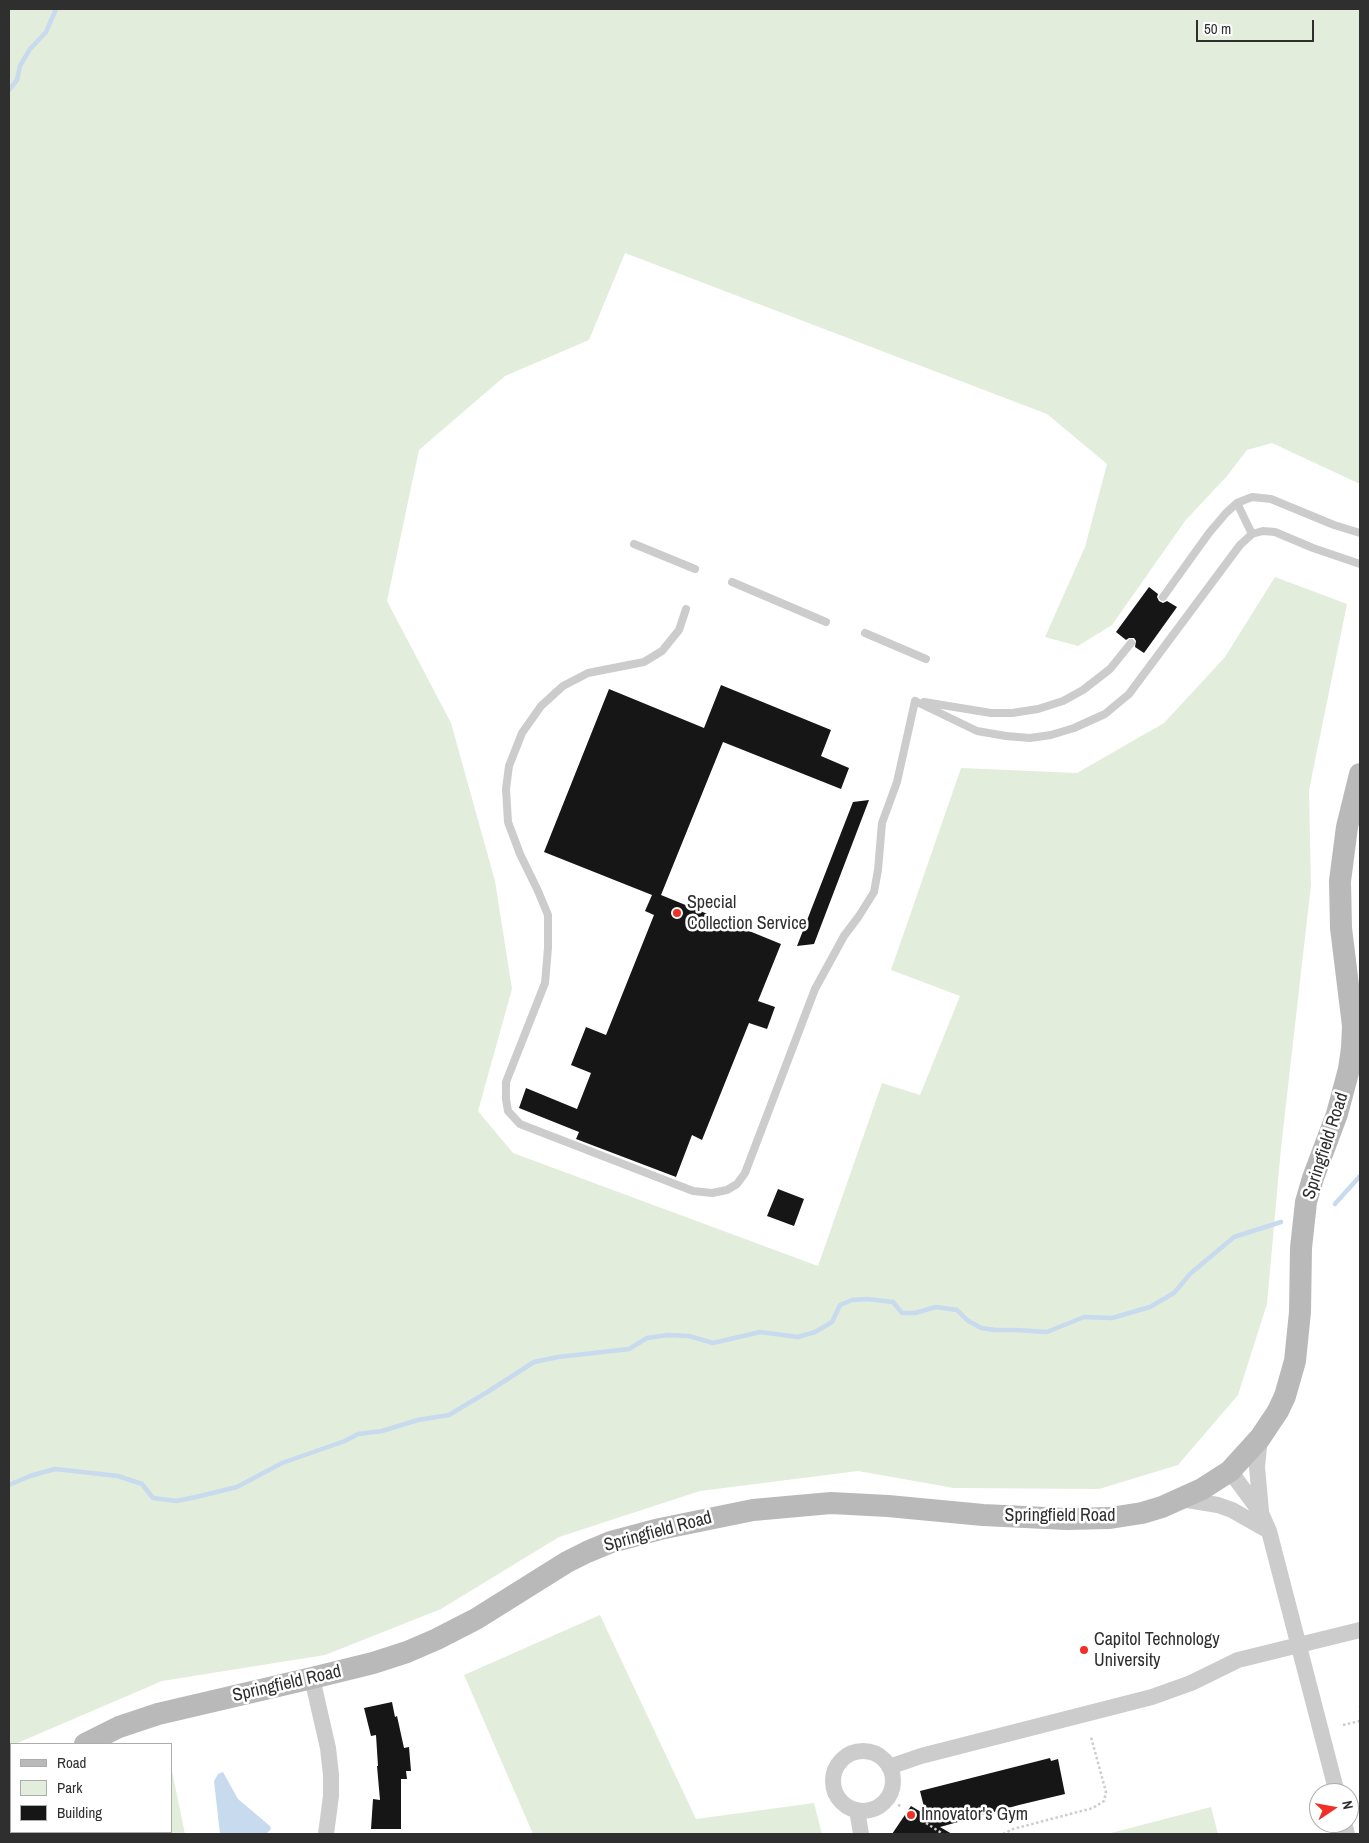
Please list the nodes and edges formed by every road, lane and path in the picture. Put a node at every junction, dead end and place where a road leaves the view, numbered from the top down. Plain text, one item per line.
1 (1237, 503) junction
2 (1360, 533) edge
3 (1252, 534) junction
4 (634, 544) dead end
5 (1360, 564) edge
6 (696, 569) dead end
7 (732, 582) dead end
8 (1163, 597) dead end
9 (686, 609) dead end
10 (826, 622) dead end
11 (865, 633) dead end
12 (1131, 643) dead end
13 (926, 659) dead end
14 (915, 701) junction
15 (1360, 774) edge
16 (1354, 829) edge
17 (1260, 1438) junction
18 (1230, 1471) junction
19 (1180, 1499) junction
20 (1261, 1513) junction
21 (1269, 1531) junction
22 (1360, 1630) edge
23 (1299, 1644) junction
24 (312, 1678) junction
25 (1360, 1721) edge
26 (1343, 1725) dead end
27 (1091, 1737) dead end
28 (87, 1743) edge
29 (889, 1767) junction
30 (1334, 1783) edge
31 (857, 1810) junction
32 (926, 1823) dead end
33 (326, 1834) edge
34 (861, 1834) edge
35 (943, 1834) edge
36 (1003, 1834) edge

1 - 2 lane
1 - 3 lane
1 - 8 lane
3 - 5 lane
3 - 14 lane
4 - 6 lane
7 - 10 lane
9 - 14 lane
11 - 13 lane
12 - 14 lane
15 - 16 street, Springfield Road
16 - 17 street, Springfield Road
17 - 18 street, Springfield Road
17 - 20 street
18 - 19 street, Springfield Road
18 - 20 street
19 - 21 street
19 - 24 street, Springfield Road
20 - 21 street
21 - 23 street
22 - 23 street
23 - 29 street
23 - 30 street
24 - 28 street, Springfield Road
24 - 33 street
25 - 26 path
27 - 36 path
29 - 31 street
29 - 31 street
31 - 34 street
32 - 35 path

